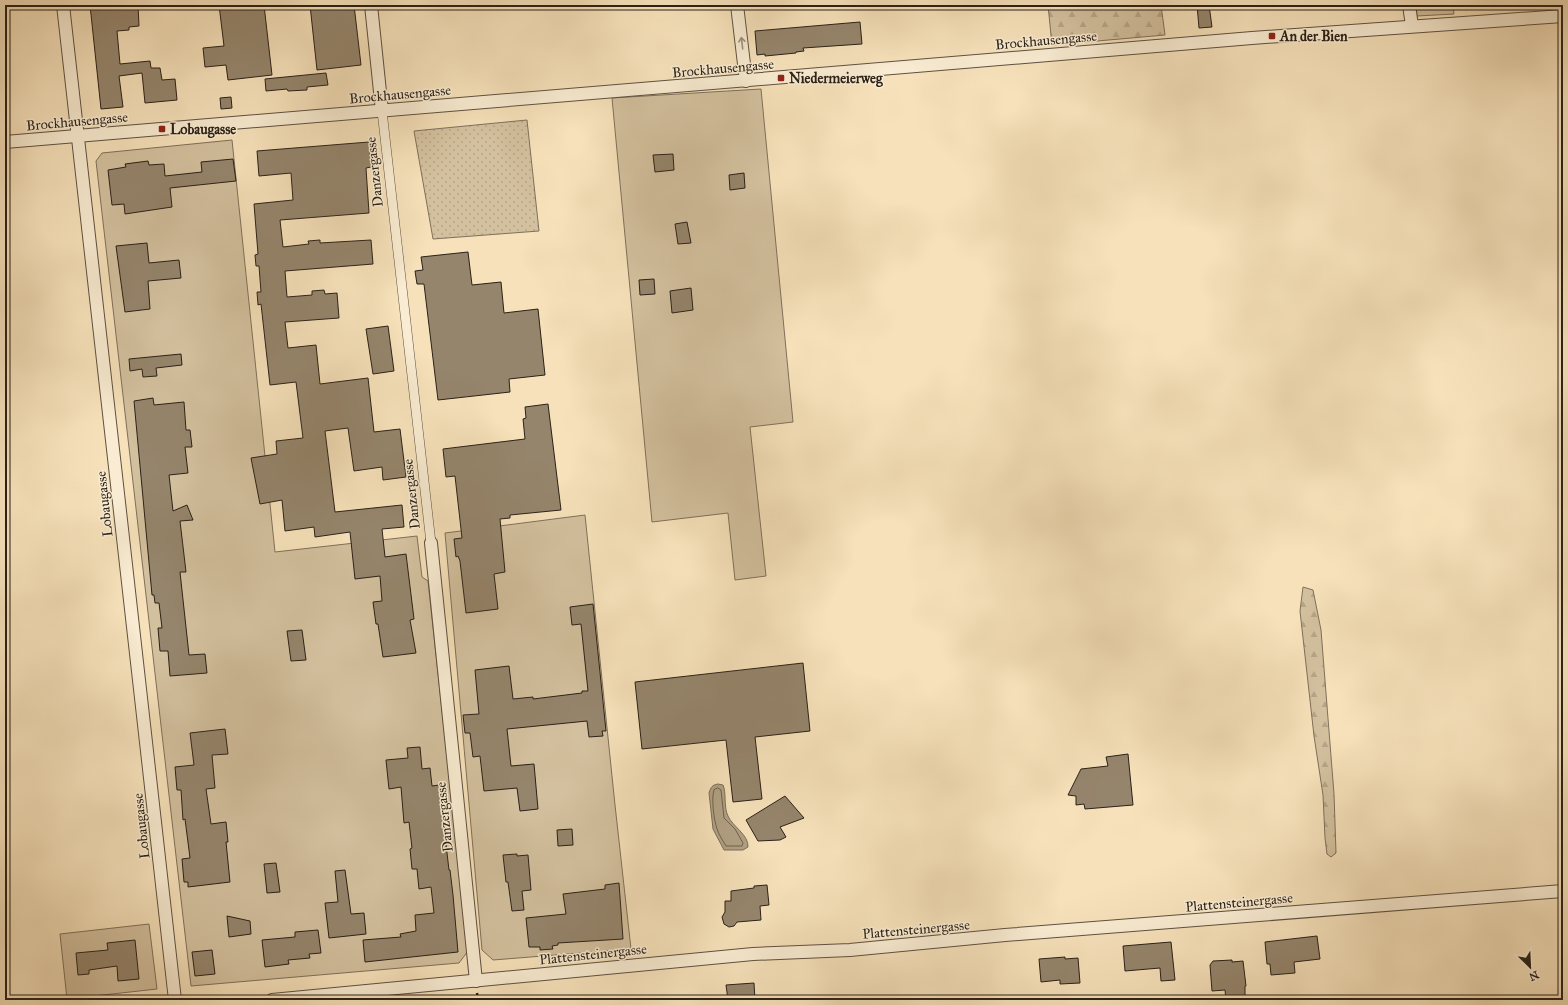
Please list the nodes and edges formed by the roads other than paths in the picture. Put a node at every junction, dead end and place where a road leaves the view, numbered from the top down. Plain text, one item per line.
1 (63, 5) edge
2 (371, 5) edge
3 (737, 5) edge
4 (1410, 5) edge
5 (1563, 16) edge
6 (1412, 26) junction
7 (746, 81) junction
8 (382, 111) junction
9 (77, 136) junction
10 (5, 142) edge
11 (431, 543) joint
12 (1563, 891) edge
13 (476, 981) junction
14 (175, 1000) edge
15 (272, 1000) edge

1 - 9 street, Lobaugasse
2 - 8 street, Danzergasse
7 -> 3 street
4 - 6 street
5 - 6 street, Brockhausengasse
6 - 7 street, Brockhausengasse
7 - 8 street, Brockhausengasse
8 - 9 street, Brockhausengasse
8 - 11 street, Danzergasse
9 - 10 street, Brockhausengasse
9 - 14 street, Lobaugasse
11 - 13 street, Danzergasse
12 - 13 street, Plattensteinergasse
13 - 15 street, Plattensteinergasse

